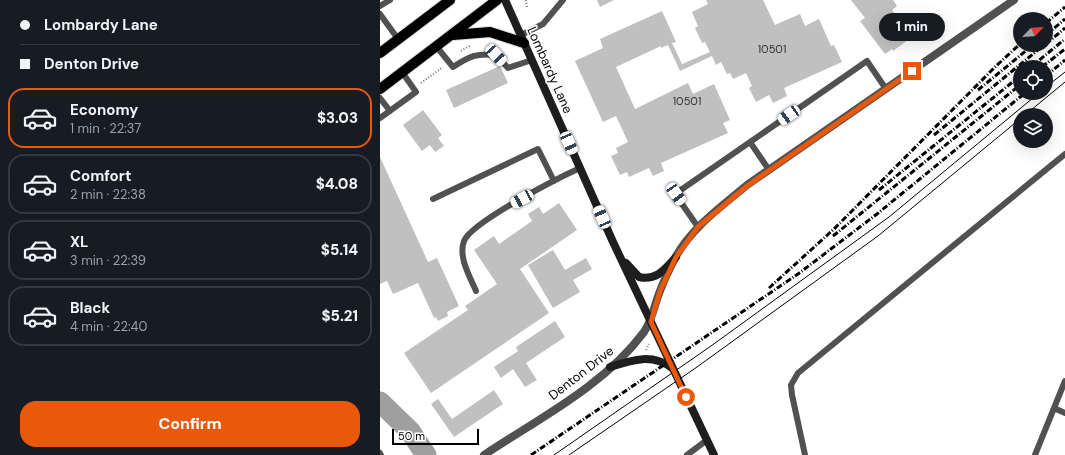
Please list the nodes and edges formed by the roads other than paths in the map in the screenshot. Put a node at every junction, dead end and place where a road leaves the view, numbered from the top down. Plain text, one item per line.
1 (390, 0) edge
2 (450, 0) edge
3 (497, 0) edge
4 (505, 0) edge
5 (563, 0) edge
6 (1014, 0) edge
7 (380, 6) edge
8 (380, 14) edge
9 (451, 35) junction
10 (398, 39) junction
11 (522, 39) junction
12 (436, 46) junction
13 (380, 53) edge
14 (532, 60) junction
15 (402, 72) junction
16 (380, 89) edge
17 (886, 89) junction
18 (380, 98) edge
19 (390, 111) junction
20 (380, 118) edge
21 (750, 142) junction
22 (1065, 154) edge
23 (580, 168) junction
24 (769, 170) junction
25 (554, 181) junction
26 (433, 199) dead end
27 (698, 227) junction
28 (613, 242) junction
29 (676, 257) junction
30 (476, 291) dead end
31 (651, 322) junction
32 (610, 367) junction
33 (672, 368) junction
34 (1065, 381) edge
35 (1054, 408) junction
36 (1065, 413) edge
37 (707, 440) junction
38 (484, 455) edge
39 (686, 455) edge
40 (714, 455) edge
41 (805, 455) edge
42 (1035, 455) edge

1 - 7 lane
2 - 10 main road
3 - 9 main road
4 - 11 main road, Lombardy Lane
5 - 11 lane
6 - 17 street, Denton Drive
8 - 10 lane
9 - 11 main road
9 - 12 main road
10 - 13 main road
11 - 14 main road, Lombardy Lane
12 - 14 lane
12 - 15 main road
14 - 23 main road, Lombardy Lane
15 - 16 main road
15 - 19 lane
17 - 21 lane
17 - 24 street, Denton Drive
18 - 19 lane
19 - 20 lane
21 - 24 lane
21 - 27 lane
22 - 41 lane
23 - 25 lane
23 - 28 main road, Lombardy Lane
24 - 27 street, Denton Drive
25 - 26 lane
25 - 30 lane
27 - 29 street, Denton Drive
28 - 29 main road
28 - 31 main road, Lombardy Lane
29 - 31 street, Denton Drive
31 - 32 street, Denton Drive
31 - 33 main road, Lombardy Lane
32 - 33 main road
32 - 38 street, Denton Drive
33 - 37 main road, Lombardy Lane
34 - 35 lane
35 - 36 lane
35 - 42 lane
37 - 39 lane
37 - 40 main road, Lombardy Lane

